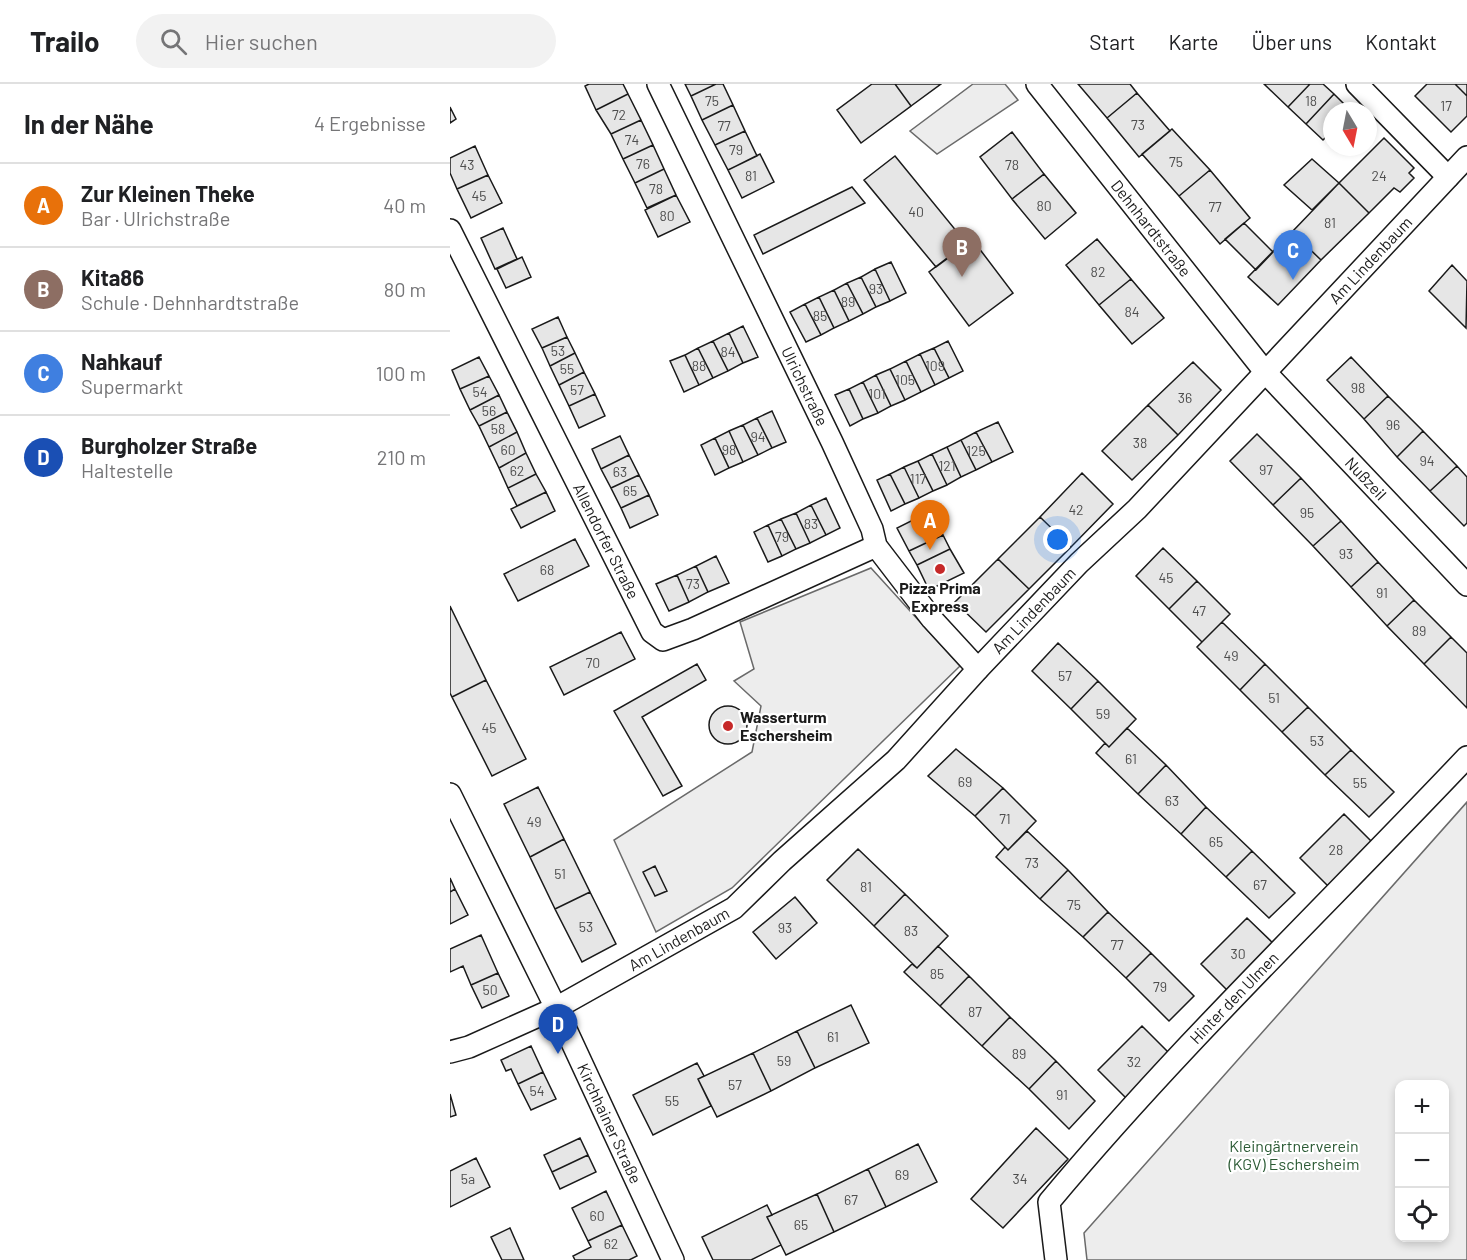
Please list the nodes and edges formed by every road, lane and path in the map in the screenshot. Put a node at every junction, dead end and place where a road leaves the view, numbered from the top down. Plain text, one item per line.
1 (658, 84) edge
2 (1036, 84) edge
3 (1357, 84) edge
4 (1467, 157) edge
5 (1448, 177) junction
6 (450, 230) edge
7 (1266, 373) junction
8 (876, 546) junction
9 (1467, 585) edge
10 (978, 669) junction
11 (1467, 757) edge
12 (450, 794) edge
13 (556, 1008) junction
14 (450, 1052) edge
15 (673, 1260) edge
16 (1056, 1260) edge

1 - 8 street, Ulrichstraße
2 - 7 street, Dehnhardtstraße
3 - 5 street
4 - 5 street, Am Lindenbaum
5 - 7 street, Am Lindenbaum
6 - 8 street, Allendorfer Straße
7 - 9 street, Nußzeil
7 - 10 street, Am Lindenbaum
8 - 10 street, Ulrichstraße
10 - 13 street, Am Lindenbaum
11 - 16 street, Hinter den Ulmen
12 - 13 street, Kirchhainer Straße
13 - 14 street, Am Lindenbaum
13 - 15 street, Kirchhainer Straße

